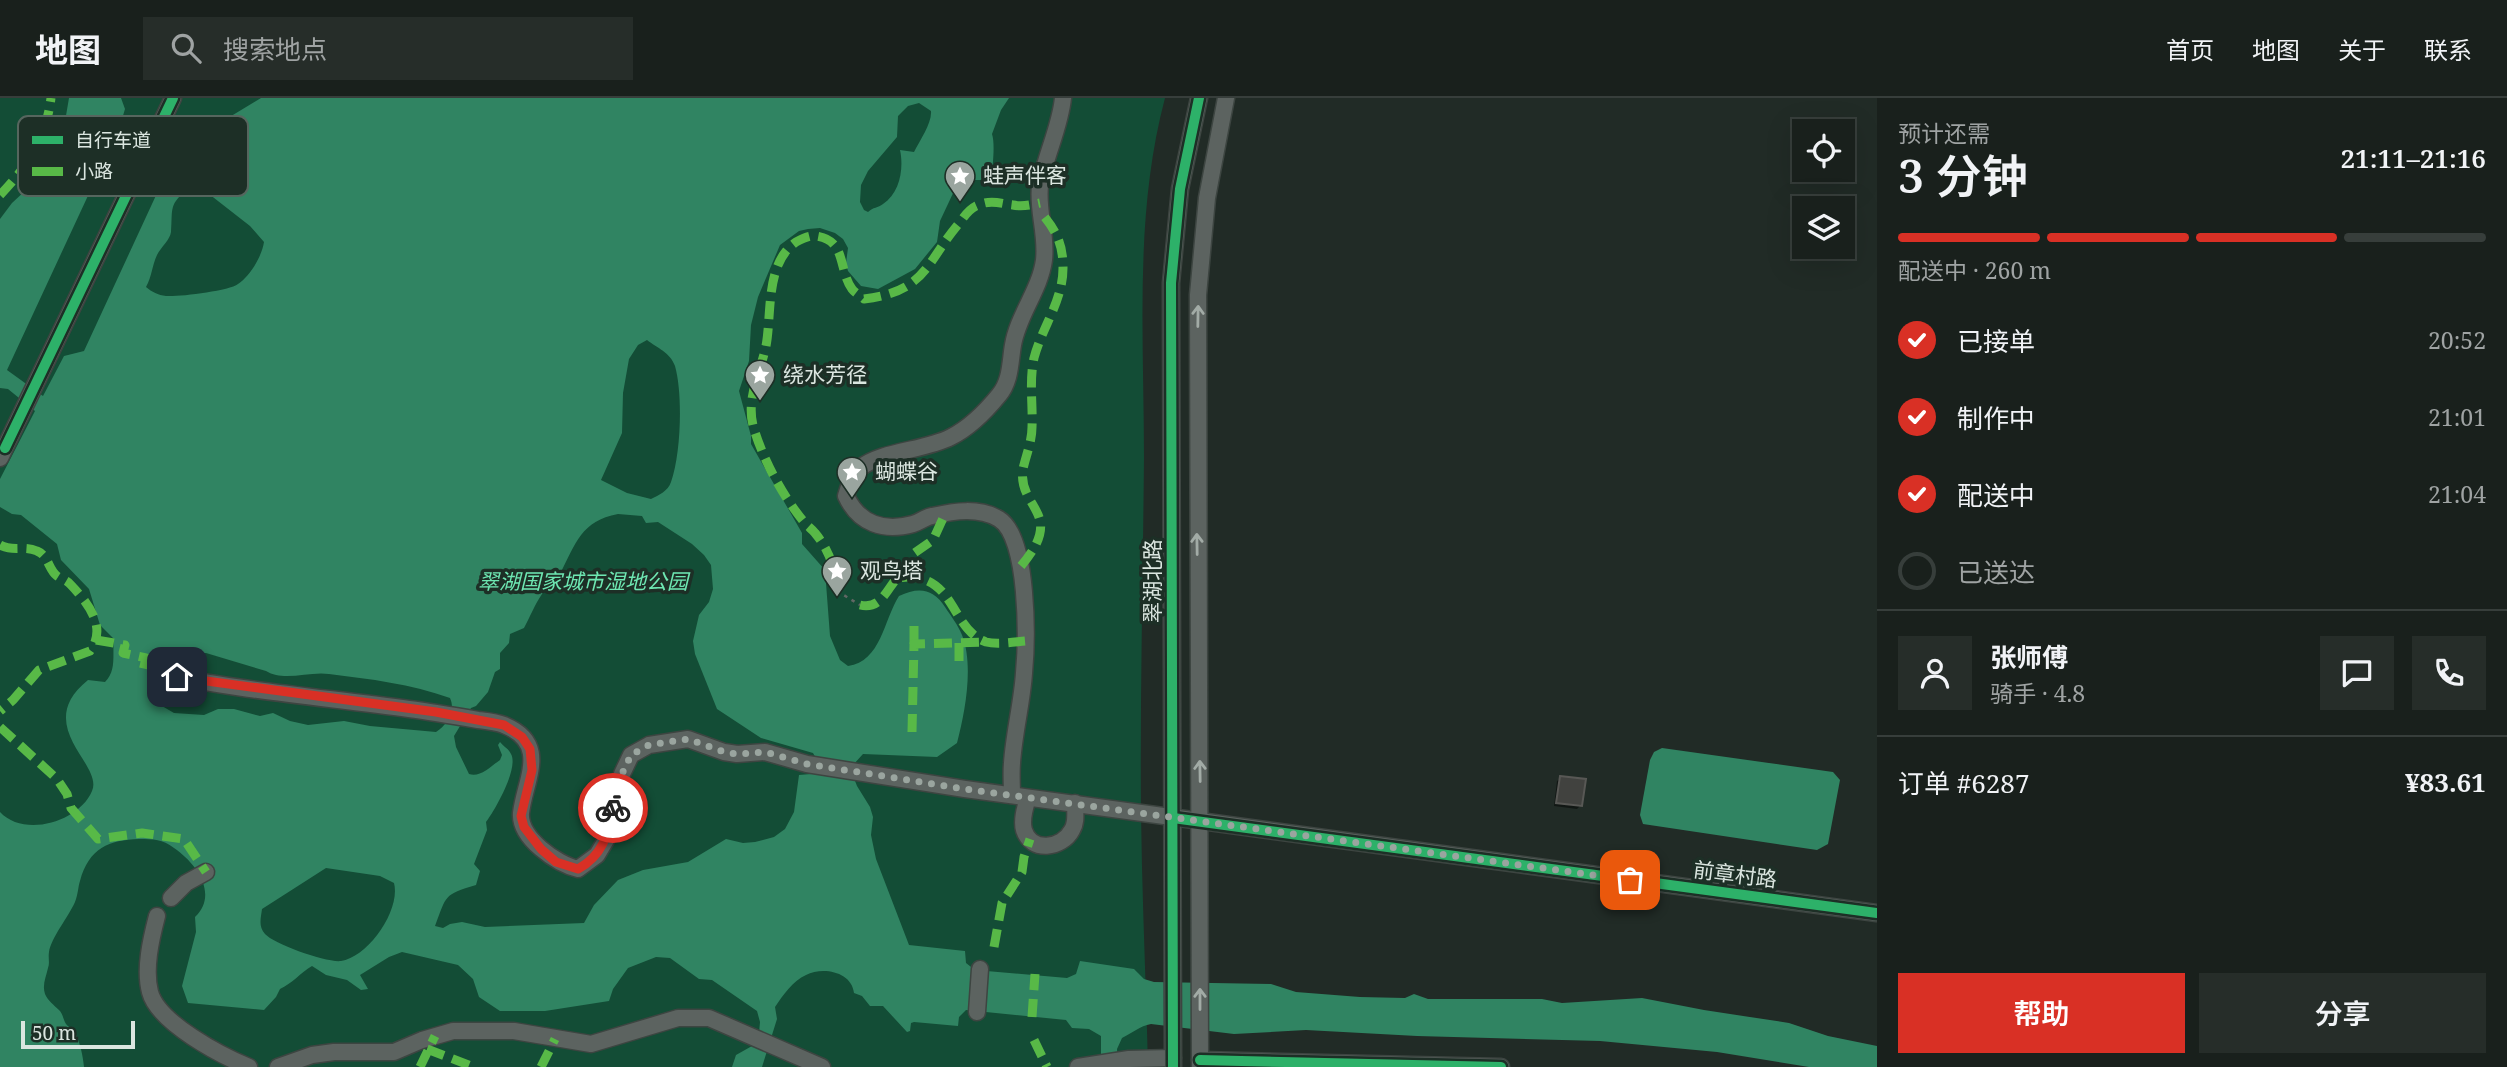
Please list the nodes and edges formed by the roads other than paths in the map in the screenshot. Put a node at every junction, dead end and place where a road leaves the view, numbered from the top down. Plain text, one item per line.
1 (173, 98) edge
2 (1063, 98) edge
3 (1199, 98) edge
4 (1226, 98) edge
5 (164, 116) edge
6 (126, 196) edge
7 (3, 453) edge
8 (166, 675) dead end
9 (1020, 796) junction
10 (1075, 803) junction
11 (1173, 818) junction
12 (1200, 822) junction
13 (206, 872) dead end
14 (171, 898) dead end
15 (1877, 913) edge
16 (157, 916) dead end
17 (980, 969) dead end
18 (977, 1012) dead end
19 (1173, 1062) edge
20 (1200, 1064) edge
21 (1082, 1066) edge
22 (249, 1067) edge
23 (278, 1067) edge
24 (822, 1067) edge
25 (1501, 1067) edge

1 - 5 street
2 - 9 street
3 - 11 street, 翠湖北路
12 -> 4 street, 翠湖北路
6 - 7 street
8 - 9 street, 前章村路
9 - 10 street, 前章村路
9 - 10 street
10 - 11 street, 前章村路
11 - 12 street, 前章村路
11 - 19 street, 翠湖北路
12 - 15 street, 前章村路
20 -> 12 street, 翠湖北路
13 - 14 street
16 - 22 street
17 - 18 street
19 - 21 street
20 - 25 street
23 - 24 street

